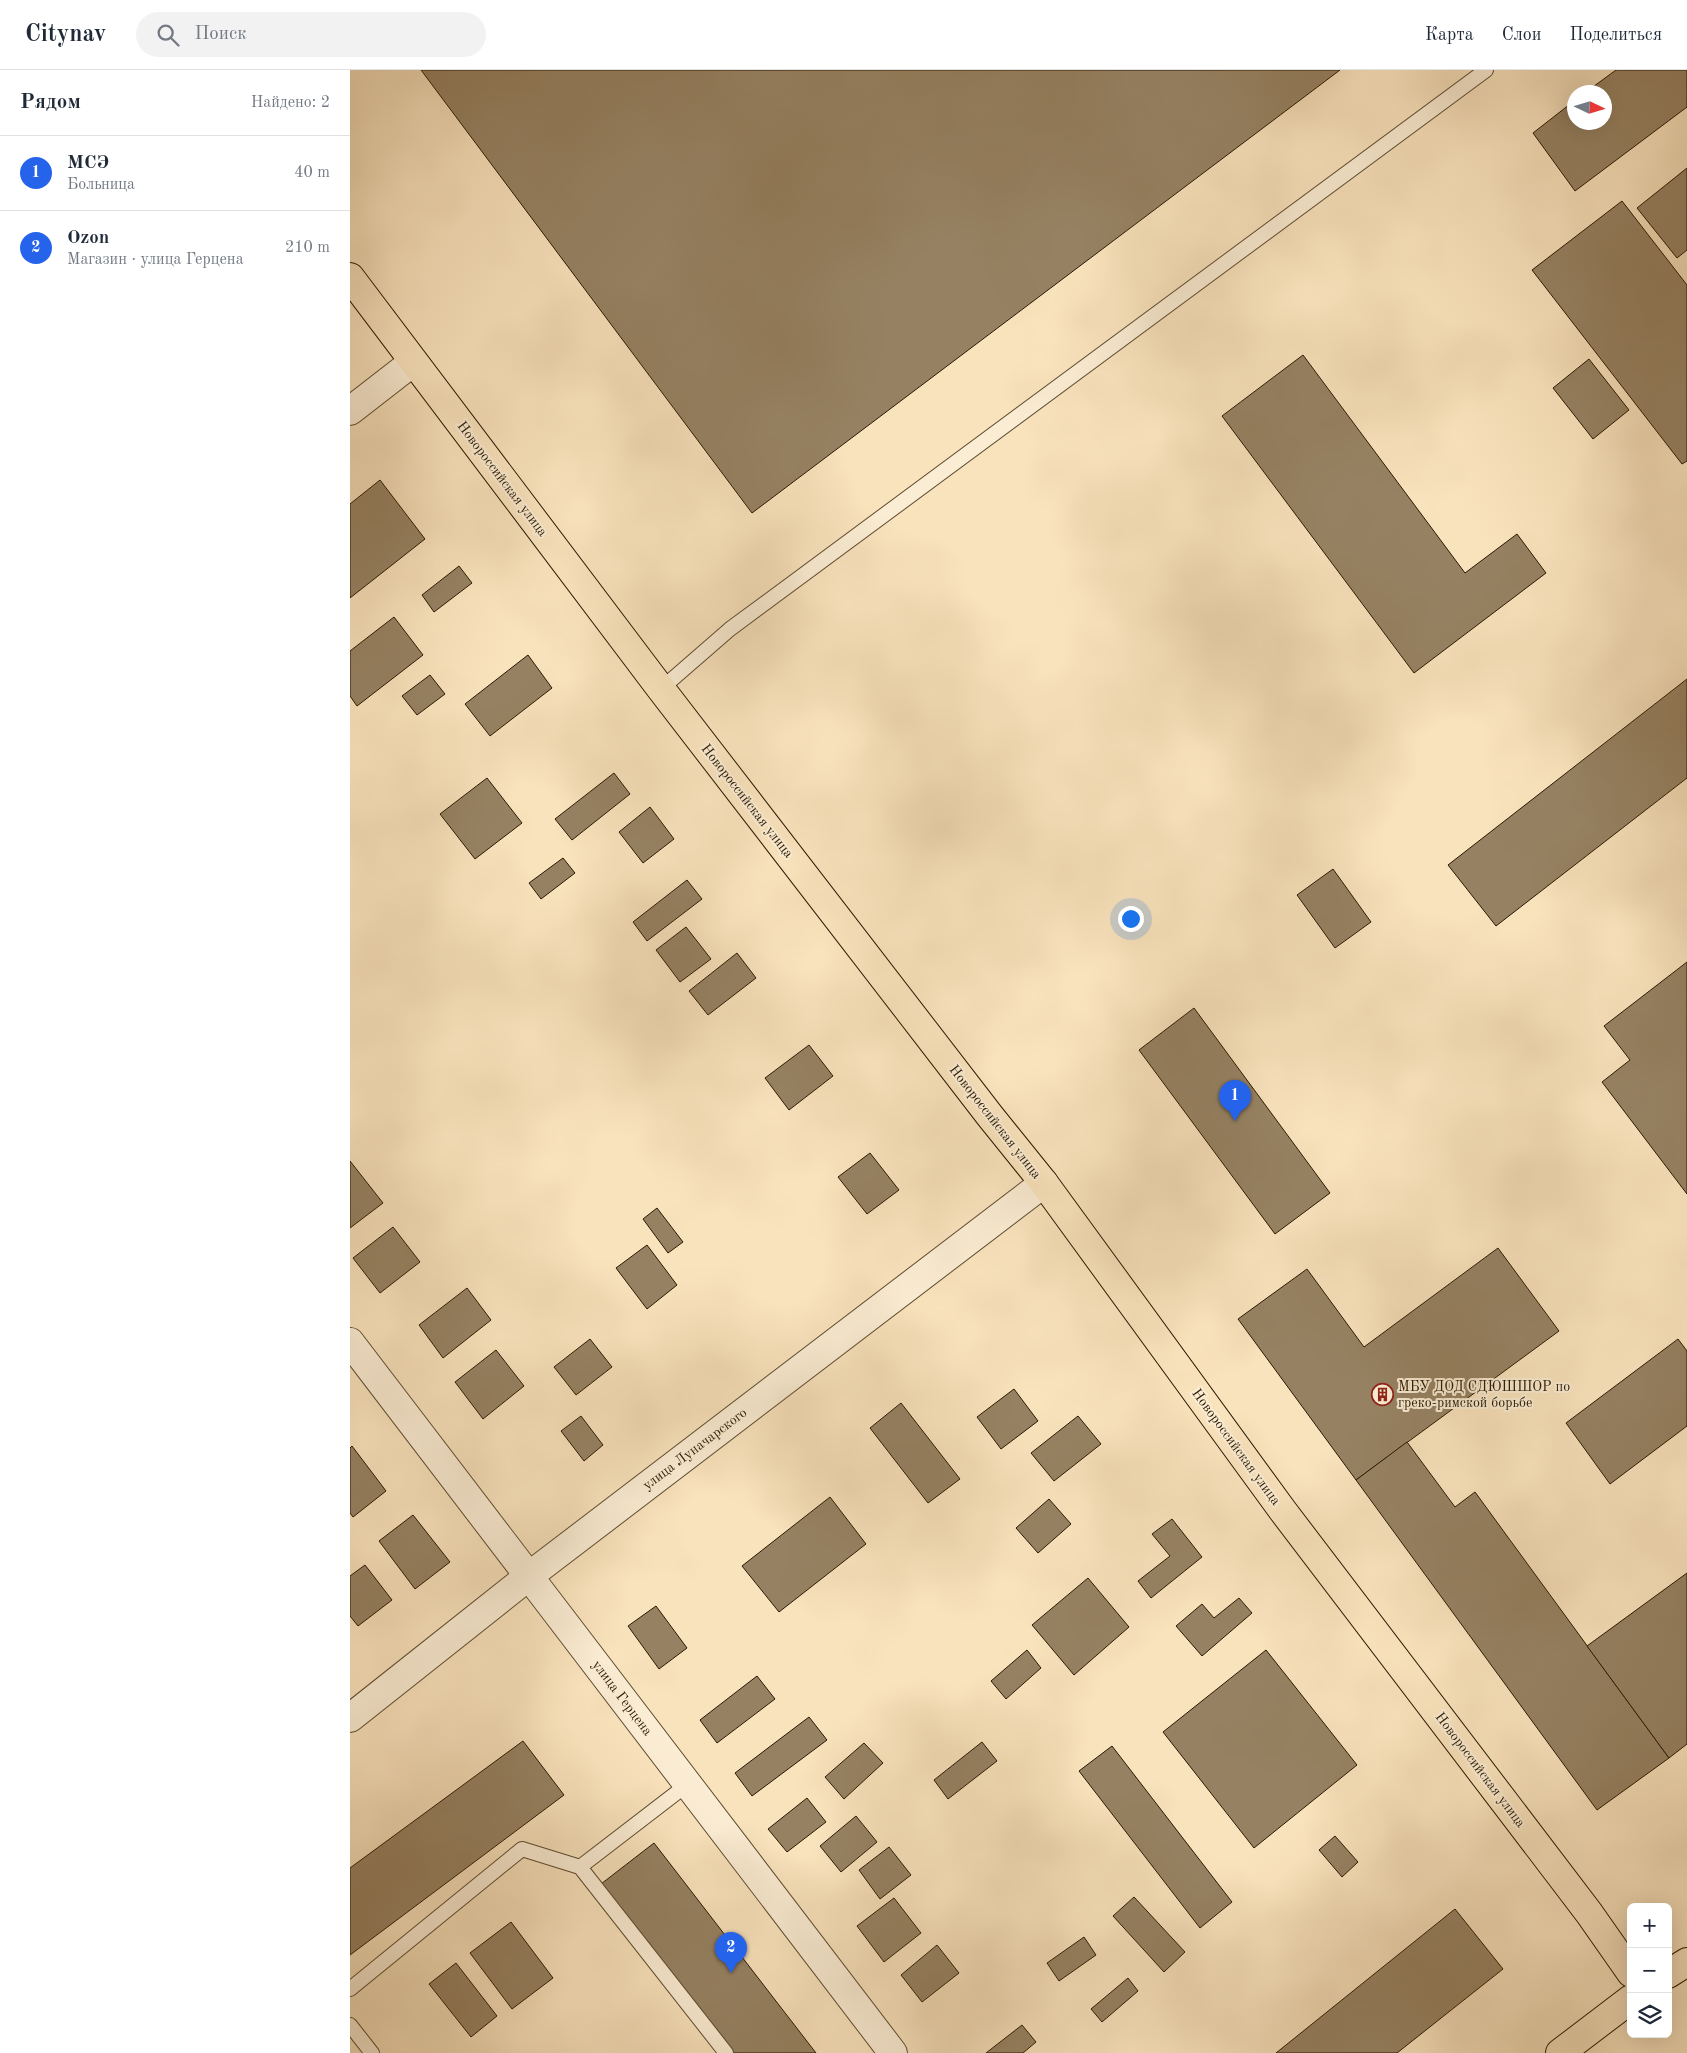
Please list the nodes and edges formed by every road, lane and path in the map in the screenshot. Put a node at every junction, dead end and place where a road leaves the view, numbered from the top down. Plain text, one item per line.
1 (1486, 70) edge
2 (350, 277) edge
3 (413, 362) junction
4 (350, 411) edge
5 (662, 689) junction
6 (1044, 1183) junction
7 (350, 1342) edge
8 (529, 1576) junction
9 (350, 1718) edge
10 (688, 1784) junction
11 (580, 1867) junction
12 (1687, 1962) edge
13 (1627, 1967) edge
14 (1672, 1971) edge
15 (350, 1989) edge
16 (1627, 2002) edge
17 (350, 2025) edge
18 (372, 2053) edge
19 (726, 2053) edge
20 (894, 2053) edge
21 (1560, 2053) edge

1 - 5 lane
2 - 3 main road, Новороссийская улица
3 - 4 street
3 - 5 main road, Новороссийская улица
5 - 6 main road, Новороссийская улица
6 - 8 street, улица Луначарского
6 - 13 main road, Новороссийская улица
7 - 8 street, улица Герцена
8 - 9 street, улица Луначарского
8 - 10 street, улица Герцена
10 - 11 lane
10 - 20 street, улица Герцена
11 - 15 lane
11 - 19 lane
12 - 14 main road
16 - 21 main road
17 - 18 lane

